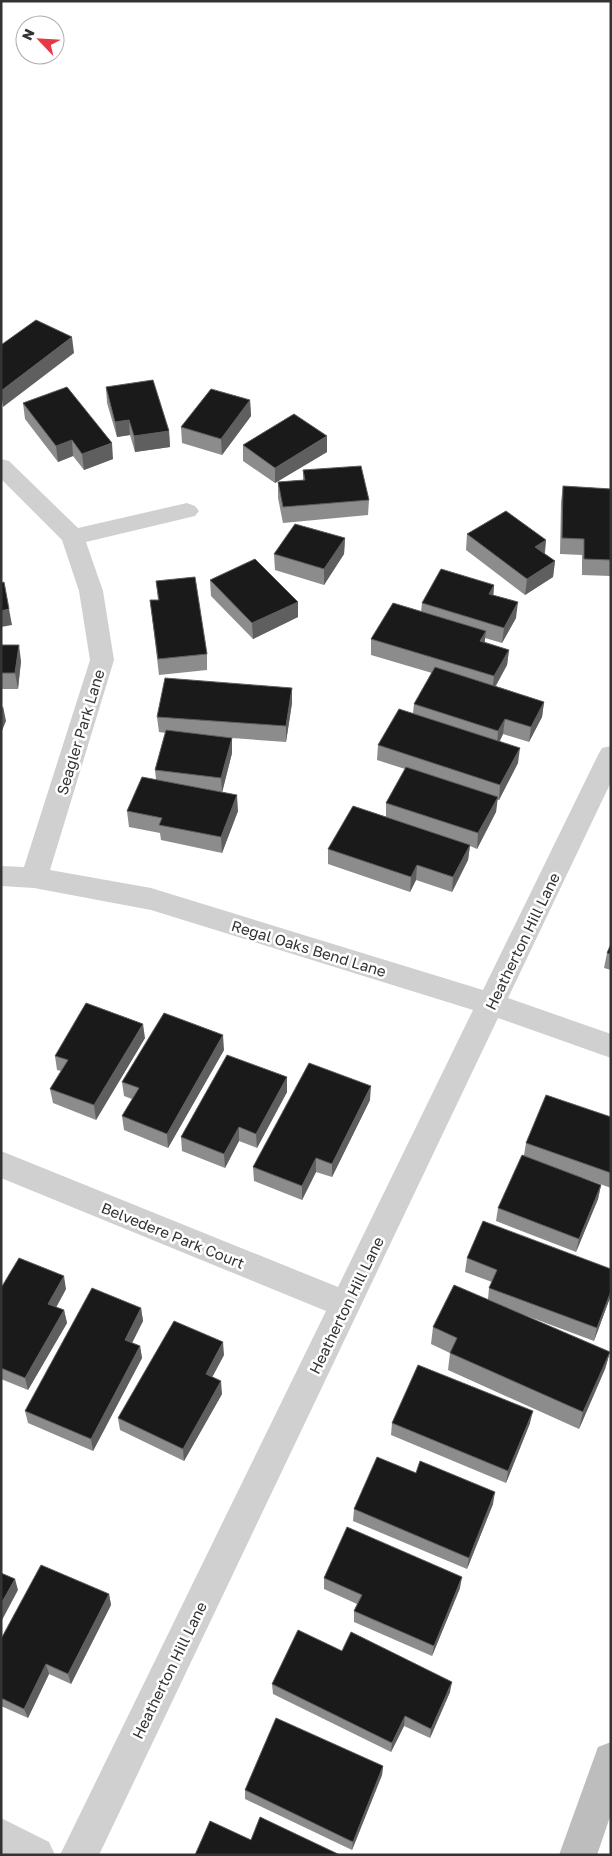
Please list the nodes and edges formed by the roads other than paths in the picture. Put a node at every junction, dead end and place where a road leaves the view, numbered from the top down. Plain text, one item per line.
1 (1, 466) edge
2 (187, 510) dead end
3 (73, 537) junction
4 (611, 756) edge
5 (1, 876) edge
6 (34, 878) junction
7 (492, 1004) junction
8 (611, 1046) edge
9 (1, 1164) edge
10 (346, 1305) junction
11 (610, 1762) edge
12 (1, 1837) edge
13 (36, 1855) edge
14 (79, 1855) edge
15 (578, 1855) edge

1 - 3 street, Seagler Park Lane
2 - 3 street
3 - 6 street, Seagler Park Lane
4 - 7 street, Heatherton Hill Lane
5 - 6 street, Regal Oaks Bend Lane
6 - 7 street, Regal Oaks Bend Lane
7 - 8 street, Regal Oaks Bend Lane
7 - 10 street, Heatherton Hill Lane
9 - 10 street, Belvedere Park Court
10 - 14 street, Heatherton Hill Lane
11 - 15 main road
12 - 13 street

